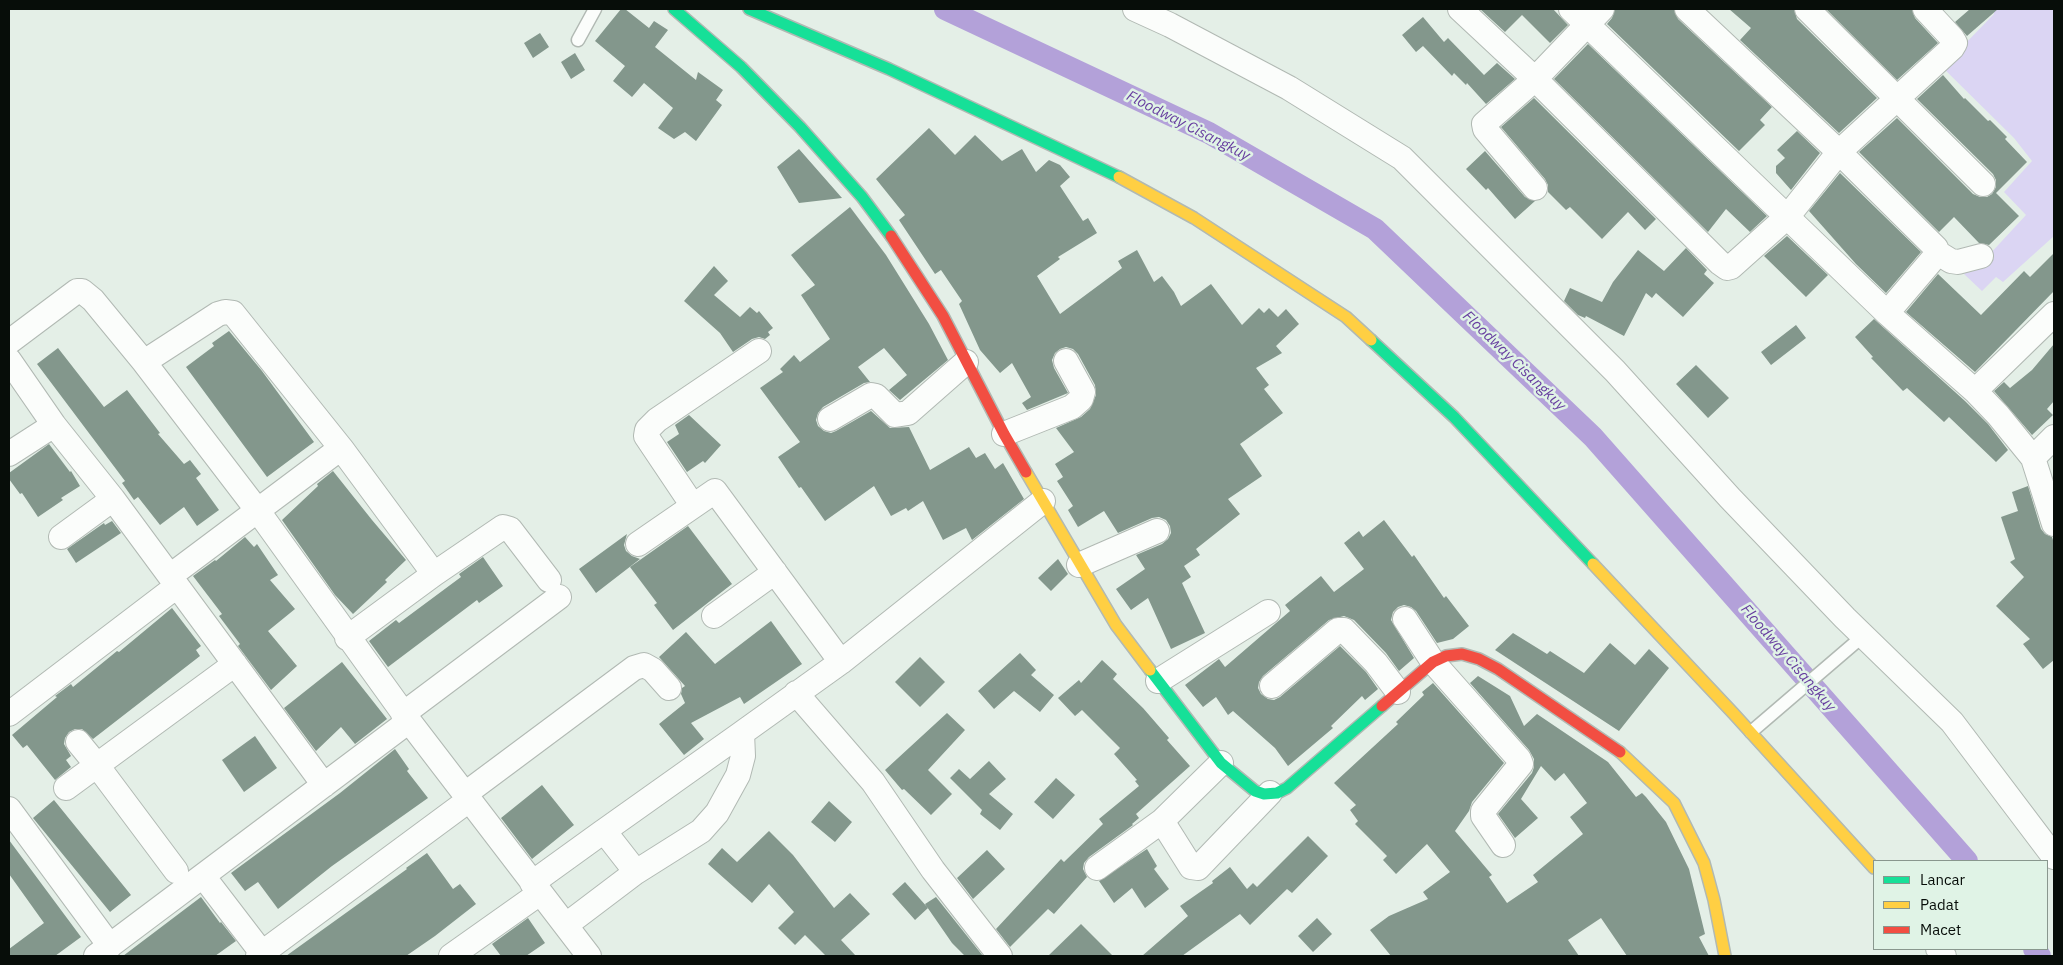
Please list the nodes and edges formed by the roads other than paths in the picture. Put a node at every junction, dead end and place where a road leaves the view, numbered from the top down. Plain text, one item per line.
1 (595, 9) edge
2 (674, 9) edge
3 (749, 9) edge
4 (1135, 9) edge
5 (1460, 9) edge
6 (1686, 9) edge
7 (1807, 9) edge
8 (1925, 9) edge
9 (1587, 14) edge
10 (578, 40) dead end
11 (1535, 79) junction
12 (1897, 98) junction
13 (1838, 152) junction
14 (1983, 184) dead end
15 (1535, 188) dead end
16 (1788, 216) junction
17 (1938, 253) junction
18 (1982, 256) dead end
19 (1887, 313) junction
20 (2054, 314) edge
21 (9, 342) edge
22 (760, 351) dead end
23 (9, 360) edge
24 (1066, 360) dead end
25 (144, 362) junction
26 (966, 362) junction
27 (1975, 390) junction
28 (830, 419) dead end
29 (54, 425) junction
30 (1004, 434) junction
31 (2054, 437) edge
32 (341, 448) junction
33 (9, 454) edge
34 (2033, 458) junction
35 (113, 499) junction
36 (1043, 501) junction
37 (693, 506) junction
38 (258, 511) junction
39 (2054, 524) edge
40 (1156, 531) dead end
41 (61, 537) dead end
42 (638, 544) dead end
43 (1079, 566) junction
44 (775, 572) junction
45 (434, 574) junction
46 (174, 581) junction
47 (1268, 612) dead end
48 (714, 616) dead end
49 (1405, 619) dead end
50 (1863, 636) junction
51 (347, 638) junction
52 (841, 662) junction
53 (1433, 662) junction
54 (235, 664) junction
55 (1158, 681) junction
56 (1272, 686) dead end
57 (669, 688) dead end
58 (1398, 692) junction
59 (796, 693) junction
60 (9, 714) edge
61 (406, 718) junction
62 (1751, 732) junction
63 (742, 733) junction
64 (78, 742) dead end
65 (1221, 763) junction
66 (96, 764) junction
67 (324, 785) junction
68 (66, 788) dead end
69 (1270, 793) junction
70 (467, 797) junction
71 (9, 809) edge
72 (1162, 821) junction
73 (604, 831) junction
74 (1503, 845) dead end
75 (2054, 857) edge
76 (1873, 867) edge
77 (1097, 868) dead end
78 (176, 871) dead end
79 (636, 872) junction
80 (203, 876) junction
81 (536, 888) junction
82 (566, 926) junction
83 (103, 951) edge
84 (268, 953) edge
85 (451, 956) edge
86 (590, 956) edge
87 (1000, 956) edge
88 (1725, 956) edge

1 - 10 lane
2 - 26 street
3 - 62 street
4 - 50 street
5 - 11 street
6 - 13 street
7 - 12 street
8 - 12 street
9 - 11 street
9 - 16 street
11 - 15 street
11 - 16 street
12 - 13 street
12 - 14 street
13 - 16 street
13 - 17 street
16 - 19 street
17 - 18 street
17 - 19 street
19 - 27 street
20 - 27 street
21 - 25 street
22 - 37 street
23 - 29 street
24 - 30 street
25 - 32 street
25 - 38 street
26 - 28 street
26 - 30 street
27 - 34 street
29 - 33 street
29 - 35 street
30 - 36 street
31 - 34 street
32 - 38 street
32 - 45 street
34 - 39 street
35 - 41 street
35 - 46 street
36 - 43 street
36 - 52 street
37 - 42 street
37 - 44 street
38 - 46 street
38 - 51 street
40 - 43 street
43 - 55 street
44 - 48 street
44 - 52 street
45 - 51 street
45 - 61 street
46 - 54 street
46 - 60 street
47 - 55 street
49 - 53 street
50 - 62 lane
50 - 75 street
51 - 61 street
52 - 59 street
53 - 58 street
53 - 74 street
53 - 88 street
54 - 66 street
54 - 67 street
55 - 65 street
56 - 58 street
57 - 70 street
58 - 69 street
59 - 63 street
59 - 87 street
61 - 67 street
61 - 70 street
62 - 76 street
63 - 73 street
63 - 79 street
64 - 66 street
65 - 69 street
65 - 72 street
66 - 68 street
66 - 78 street
67 - 80 street
69 - 72 street
70 - 81 street
70 - 84 street
71 - 83 street
72 - 77 street
73 - 79 street
73 - 81 street
79 - 82 street
80 - 83 street
80 - 84 street
81 - 82 street
81 - 85 street
82 - 86 street

